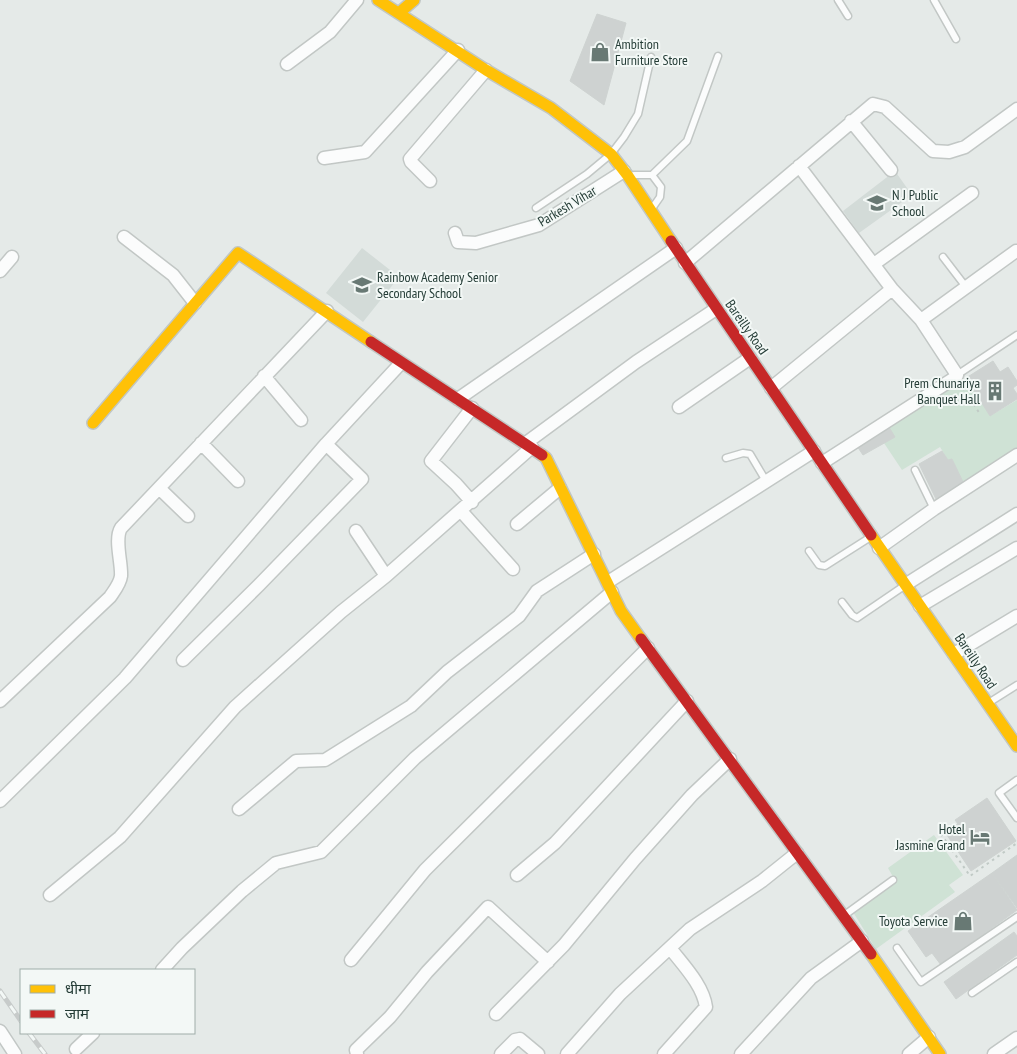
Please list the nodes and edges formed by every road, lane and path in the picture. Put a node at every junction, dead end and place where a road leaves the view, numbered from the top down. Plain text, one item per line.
1 (357, 0) edge
2 (378, 0) edge
3 (414, 0) edge
4 (838, 0) edge
5 (934, 0) edge
6 (399, 13) junction
7 (848, 16) dead end
8 (956, 39) dead end
9 (458, 50) junction
10 (718, 56) dead end
11 (651, 57) dead end
12 (288, 64) dead end
13 (486, 70) junction
14 (1017, 109) edge
15 (852, 121) junction
16 (611, 154) junction
17 (324, 158) dead end
18 (799, 166) junction
19 (891, 170) dead end
20 (626, 173) junction
21 (652, 176) junction
22 (430, 181) dead end
23 (972, 193) dead end
24 (536, 208) dead end
25 (650, 210) junction
26 (455, 233) dead end
27 (124, 237) dead end
28 (676, 248) junction
29 (1016, 251) edge
30 (12, 257) dead end
31 (943, 257) dead end
32 (685, 263) junction
33 (874, 264) junction
34 (0, 271) edge
35 (966, 287) junction
36 (892, 289) junction
37 (195, 303) junction
38 (716, 309) junction
39 (327, 311) junction
40 (920, 320) junction
41 (1017, 335) edge
42 (750, 358) junction
43 (401, 363) junction
44 (264, 376) junction
45 (957, 376) junction
46 (771, 388) junction
47 (458, 398) junction
48 (679, 407) dead end
49 (472, 408) junction
50 (980, 414) dead end
51 (301, 420) dead end
52 (93, 423) dead end
53 (201, 443) junction
54 (326, 444) junction
55 (529, 445) junction
56 (814, 451) junction
57 (1017, 456) edge
58 (726, 458) dead end
59 (822, 463) junction
60 (915, 470) dead end
61 (238, 481) dead end
62 (766, 481) junction
63 (159, 488) junction
64 (560, 488) junction
65 (472, 502) junction
66 (934, 509) junction
67 (461, 511) junction
68 (1017, 514) edge
69 (188, 516) dead end
70 (518, 524) dead end
71 (356, 531) dead end
72 (872, 536) junction
73 (879, 548) junction
74 (1017, 548) edge
75 (808, 551) dead end
76 (594, 554) junction
77 (512, 569) dead end
78 (386, 576) junction
79 (905, 585) junction
80 (610, 587) junction
81 (842, 602) dead end
82 (920, 606) junction
83 (1017, 616) edge
84 (648, 648) junction
85 (954, 654) junction
86 (183, 660) dead end
87 (1017, 685) edge
88 (0, 701) edge
89 (687, 701) junction
90 (987, 704) junction
91 (1017, 746) edge
92 (730, 758) junction
93 (1017, 780) edge
94 (0, 801) edge
95 (239, 809) dead end
96 (1017, 818) edge
97 (941, 834) dead end
98 (1017, 843) edge
99 (798, 853) junction
100 (518, 875) dead end
101 (893, 880) dead end
102 (50, 895) dead end
103 (843, 916) junction
104 (1017, 917) edge
105 (862, 941) junction
106 (670, 948) junction
107 (897, 948) dead end
108 (351, 960) dead end
109 (548, 962) junction
110 (1017, 962) edge
111 (163, 969) edge
112 (972, 993) dead end
113 (496, 1014) dead end
114 (0, 1031) edge
115 (92, 1034) edge
116 (929, 1037) junction
117 (1017, 1038) edge
118 (76, 1048) dead end
119 (15, 1054) edge
120 (357, 1054) edge
121 (501, 1054) edge
122 (538, 1054) edge
123 (566, 1054) edge
124 (664, 1054) edge
125 (741, 1054) edge
126 (909, 1054) edge
127 (940, 1054) edge
128 (994, 1054) edge

1 - 12 street
2 - 6 main road, Bareilly Road
3 - 6 main road
4 - 7 lane
5 - 8 lane
6 - 9 main road, Bareilly Road
9 - 13 main road, Bareilly Road
9 - 17 street
10 - 21 lane
11 - 16 lane
13 - 16 main road, Bareilly Road
13 - 22 street
14 - 15 street
15 - 18 street
15 - 19 street
16 - 20 main road, Bareilly Road
16 - 24 lane
18 - 32 street
18 - 33 street
20 - 21 lane
20 - 25 main road, Bareilly Road
20 - 26 street, Parkesh Vihar
21 - 25 lane
23 - 33 street
25 - 28 main road, Bareilly Road
27 - 37 street
28 - 32 main road, Bareilly Road
28 - 47 street
29 - 35 street
30 - 34 street
31 - 35 lane
32 - 38 main road, Bareilly Road
33 - 36 street
35 - 40 street
36 - 40 street
36 - 46 street
37 - 39 main road
37 - 52 main road
38 - 42 main road, Bareilly Road
38 - 55 street
39 - 43 main road
39 - 44 street
40 - 45 street
41 - 45 lane
42 - 46 main road, Bareilly Road
42 - 48 street
43 - 47 main road
43 - 54 street
44 - 51 street
44 - 53 street
45 - 50 path
45 - 59 street
46 - 56 main road, Bareilly Road
47 - 49 main road
49 - 55 main road
49 - 65 street
53 - 61 street
53 - 63 street
54 - 86 street
54 - 94 street
55 - 64 main road
55 - 65 street
56 - 59 main road, Bareilly Road
56 - 62 street
57 - 66 street
58 - 62 lane
59 - 72 main road, Bareilly Road
60 - 66 lane
62 - 80 street
63 - 69 street
63 - 88 street
64 - 70 street
64 - 76 main road
65 - 67 street
66 - 73 street
67 - 77 street
67 - 78 street
68 - 79 street
71 - 78 street
72 - 73 main road, Bareilly Road
72 - 75 lane
73 - 79 main road, Bareilly Road
74 - 82 street
76 - 80 main road
76 - 95 street
78 - 102 street
79 - 81 lane
79 - 82 main road, Bareilly Road
80 - 84 main road
80 - 111 street
82 - 85 main road, Bareilly Road
83 - 85 street
84 - 89 main road
84 - 108 street
85 - 90 main road, Bareilly Road
87 - 90 lane
89 - 92 main road
89 - 100 street
90 - 91 main road, Bareilly Road
92 - 99 main road
92 - 109 street
93 - 96 lane
97 - 98 path
99 - 103 main road
99 - 106 street
101 - 103 lane
103 - 105 main road
104 - 107 lane
105 - 116 main road
105 - 125 street
106 - 123 street
106 - 124 street
109 - 113 street
109 - 120 street
110 - 112 lane
114 - 119 street
115 - 118 street
116 - 126 street
116 - 127 main road
117 - 128 street
121 - 122 street

